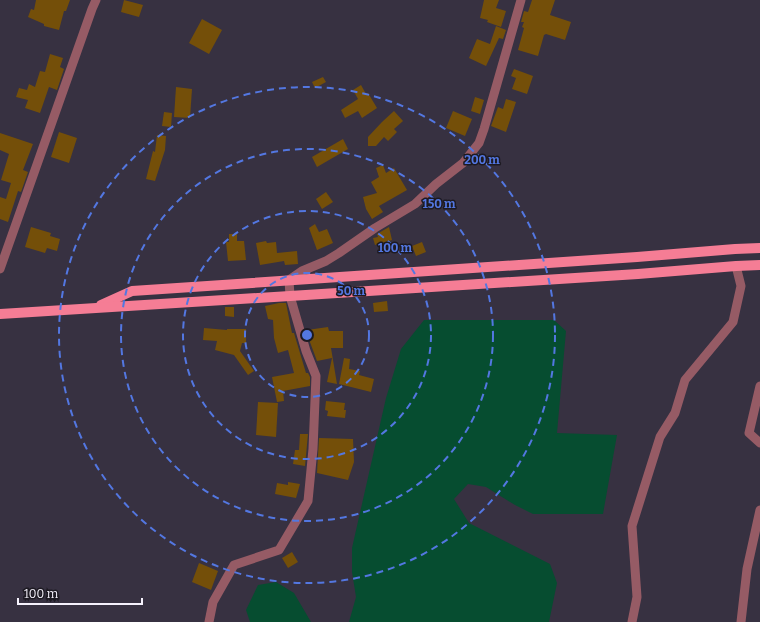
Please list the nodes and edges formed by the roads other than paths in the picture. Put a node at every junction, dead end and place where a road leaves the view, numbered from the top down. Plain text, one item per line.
1 (96, 0) edge
2 (521, 0) edge
3 (760, 248) edge
4 (760, 265) edge
5 (736, 266) junction
6 (0, 269) edge
7 (289, 280) junction
8 (290, 296) junction
9 (95, 308) junction
10 (0, 314) edge
11 (760, 386) edge
12 (760, 443) edge
13 (760, 510) edge
14 (209, 622) edge
15 (632, 622) edge
16 (740, 622) edge

1 - 6 street
2 - 7 street
3 - 7 main road
4 - 5 main road
5 - 8 main road
5 - 15 street
7 - 8 street
7 - 9 main road
8 - 9 main road
8 - 14 street
9 - 10 main road
11 - 12 street
13 - 16 street

